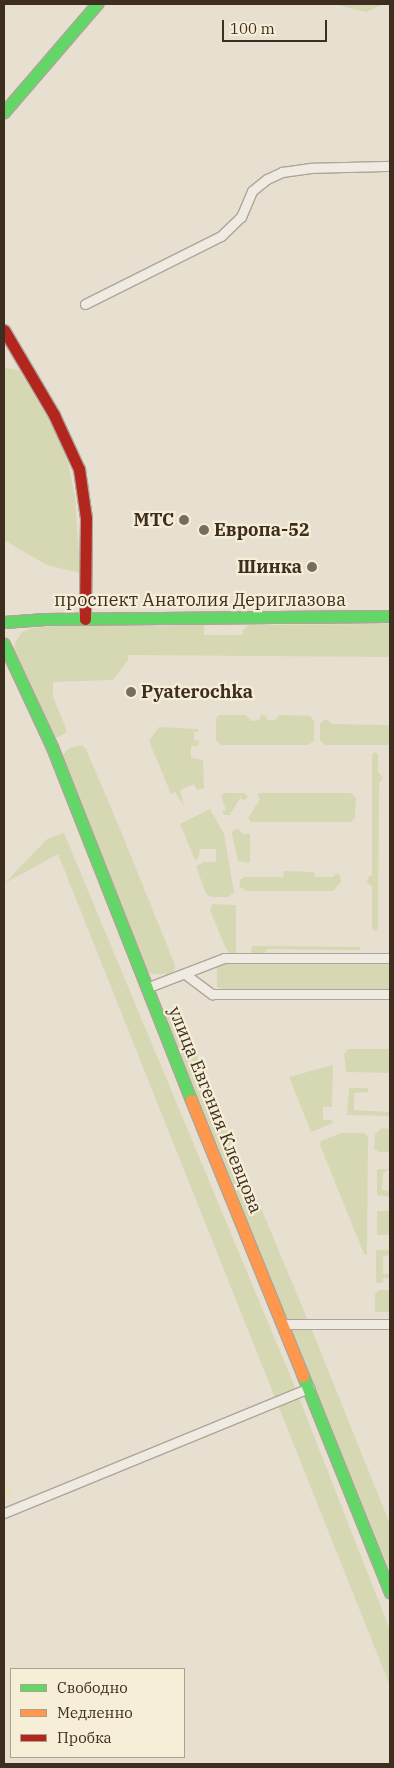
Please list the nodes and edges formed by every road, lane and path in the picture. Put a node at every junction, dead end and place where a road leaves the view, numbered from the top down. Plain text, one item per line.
1 (97, 4) edge
2 (4, 112) edge
3 (390, 166) edge
4 (85, 304) dead end
5 (4, 330) edge
6 (390, 616) edge
7 (85, 619) junction
8 (7, 622) edge
9 (4, 644) edge
10 (390, 958) edge
11 (185, 974) junction
12 (146, 988) junction
13 (390, 994) edge
14 (284, 1324) junction
15 (390, 1324) edge
16 (309, 1388) junction
17 (4, 1513) edge
18 (390, 1592) edge

1 - 2 street
3 - 4 street
5 - 7 street
6 - 7 street, проспект Анатолия Дериглазова
7 - 8 street, проспект Анатолия Дериглазова
9 - 12 street, улица Евгения Клевцова
10 - 11 street
11 - 12 street
11 - 13 street
12 - 14 street, улица Евгения Клевцова
14 - 15 street
14 - 16 street, улица Евгения Клевцова
16 - 17 street
16 - 18 street, улица Евгения Клевцова

